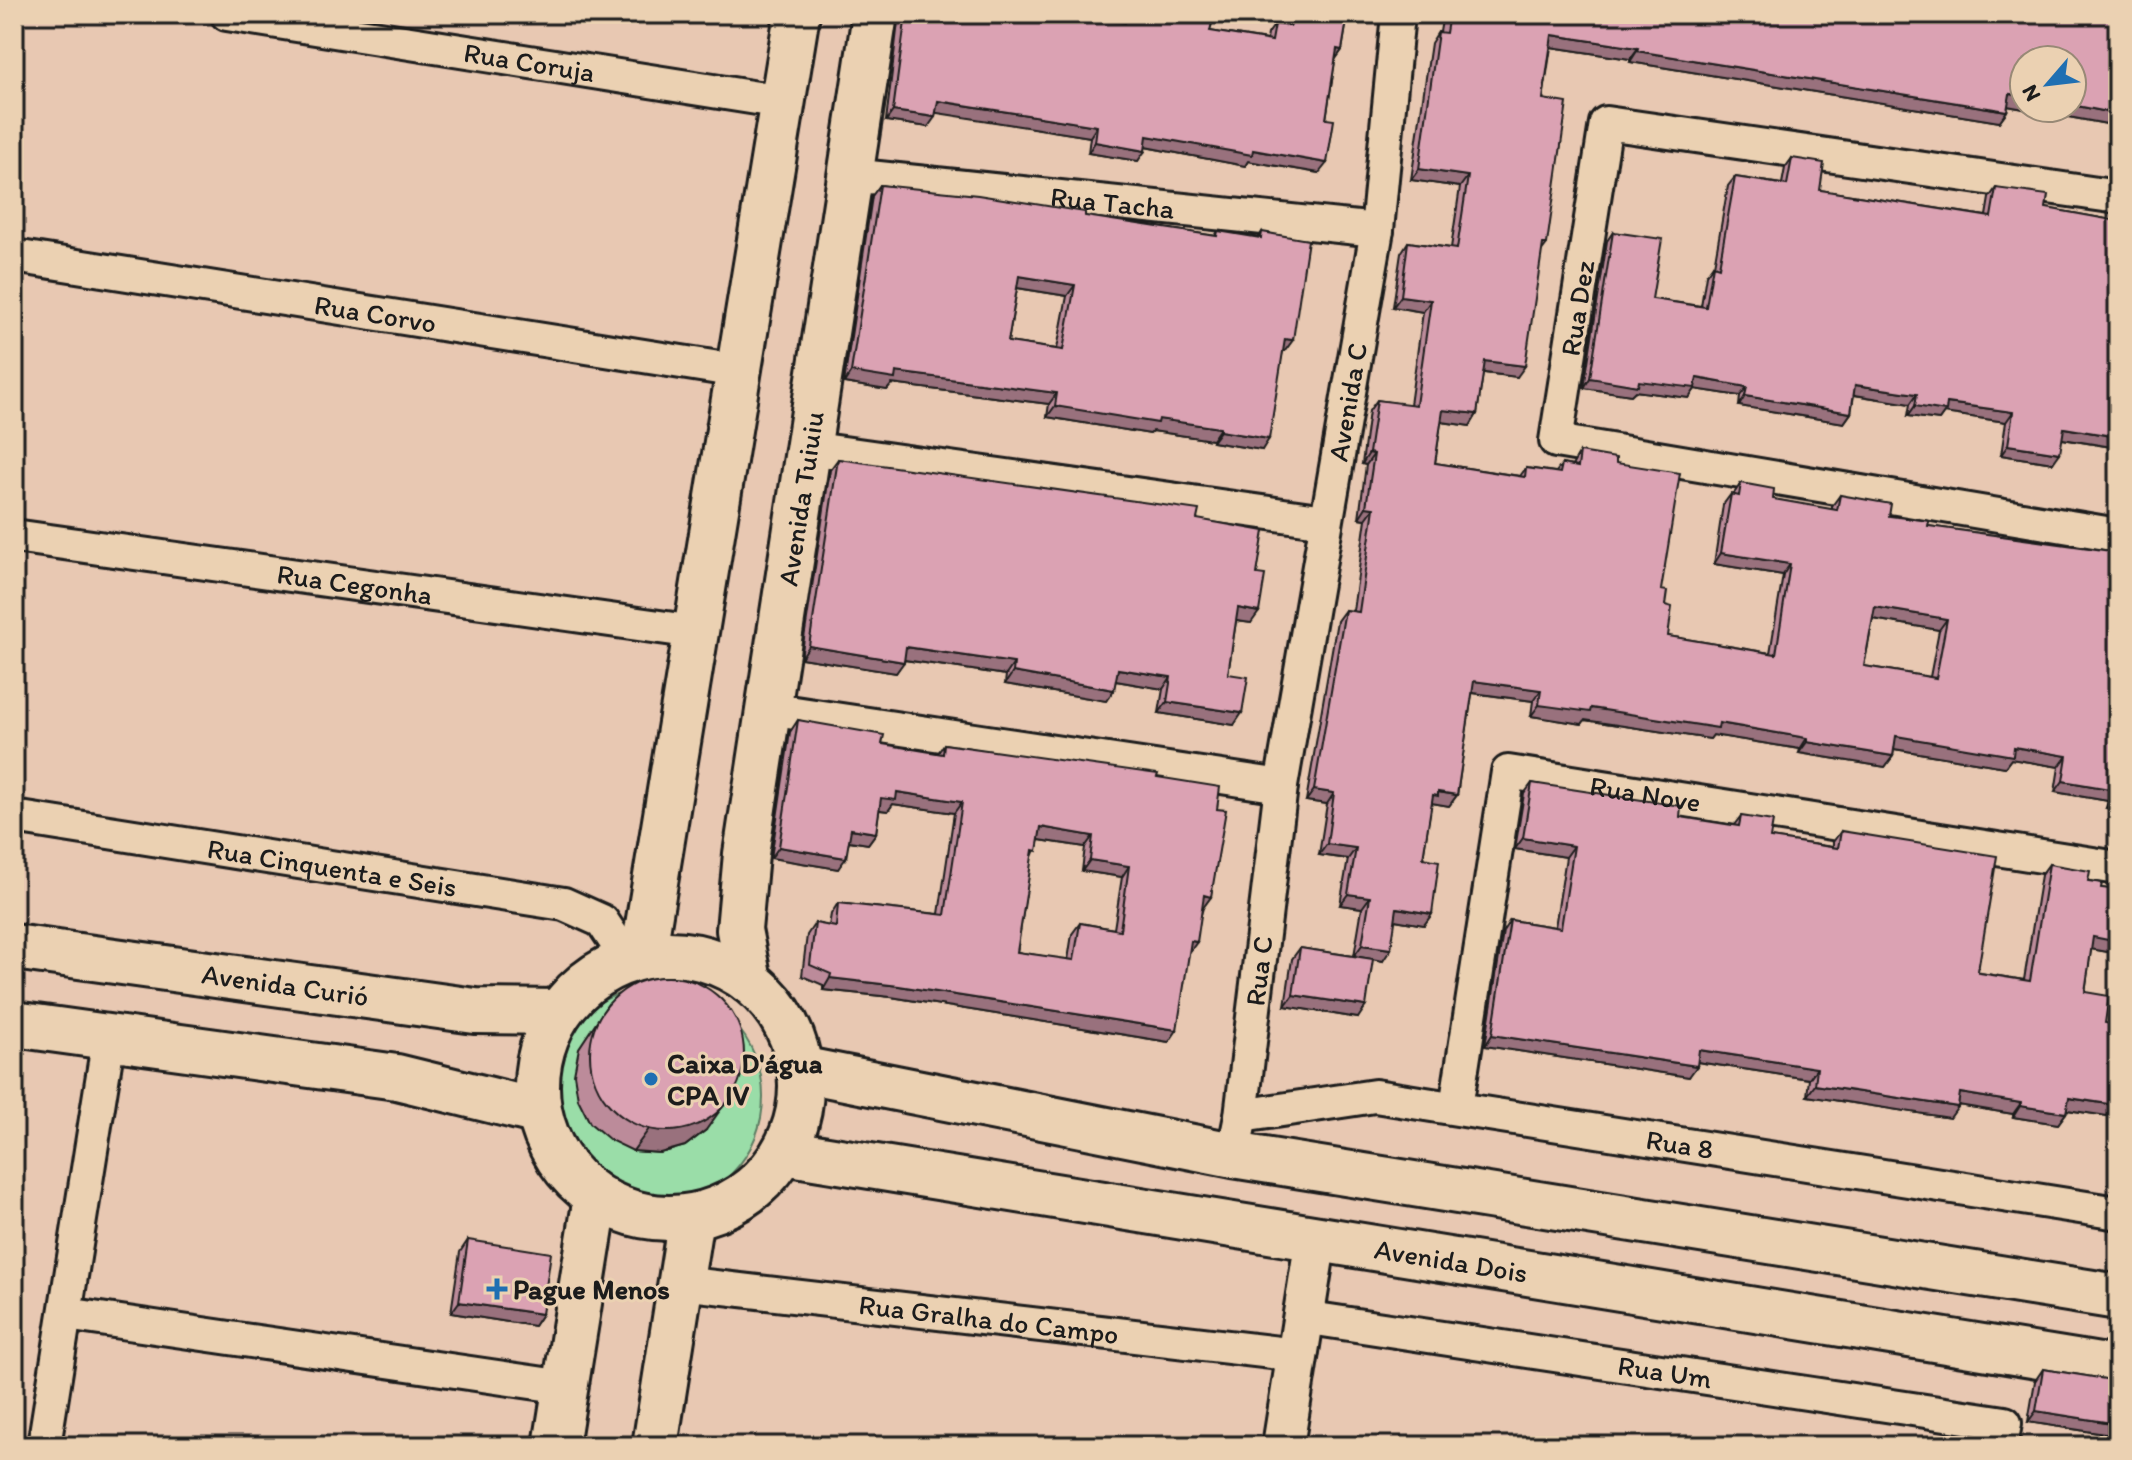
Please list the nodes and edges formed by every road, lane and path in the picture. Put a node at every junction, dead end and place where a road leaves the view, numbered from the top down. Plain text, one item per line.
1 (227, 14) edge
2 (797, 14) edge
3 (875, 14) edge
4 (1398, 14) edge
5 (782, 102) junction
6 (850, 175) junction
7 (2118, 197) edge
8 (1377, 230) junction
9 (14, 256) edge
10 (738, 371) junction
11 (808, 448) junction
12 (1326, 521) junction
13 (2118, 535) edge
14 (14, 536) edge
15 (695, 632) junction
16 (768, 709) junction
17 (1281, 786) junction
18 (14, 817) edge
19 (2118, 868) edge
20 (14, 947) edge
21 (636, 958) junction
22 (749, 981) junction
23 (559, 1012) junction
24 (14, 1024) edge
25 (109, 1037) junction
26 (800, 1069) junction
27 (1456, 1107) junction
28 (539, 1112) junction
29 (1237, 1136) junction
30 (784, 1152) junction
31 (596, 1197) junction
32 (2118, 1213) edge
33 (691, 1217) junction
34 (1316, 1238) junction
35 (681, 1283) junction
36 (2118, 1297) edge
37 (66, 1314) junction
38 (1300, 1336) junction
39 (2118, 1369) edge
40 (565, 1387) junction
41 (44, 1446) edge
42 (556, 1446) edge
43 (655, 1446) edge
44 (1283, 1446) edge
45 (2001, 1446) edge

1 - 5 street, Rua Coruja
2 - 5 main road
3 - 6 main road, Avenida Tuiuiu
4 - 8 street, Avenida C
5 - 10 main road
6 - 8 street, Rua Tacha
6 - 11 main road, Avenida Tuiuiu
7 - 13 street, Rua Dez
8 - 12 street, Avenida C
9 - 10 street, Rua Corvo
10 - 15 main road
11 - 12 street
11 - 16 main road, Avenida Tuiuiu
12 - 17 street, Avenida C
14 - 15 street, Rua Cegonha
15 - 21 main road
16 - 17 street
16 - 22 main road, Avenida Tuiuiu
17 - 29 street, Rua C
18 - 21 street, Rua Cinquenta e Seis
19 - 27 street, Rua Nove
20 - 23 main road, Avenida Curió
21 - 22 main road
21 - 23 main road
22 - 26 main road
23 - 28 main road
24 - 25 main road
25 - 28 main road
25 - 37 street
26 - 29 main road
26 - 30 main road
27 - 29 street, Rua 8
27 - 32 street, Rua 8
28 - 31 main road
29 - 36 main road
30 - 33 main road
30 - 34 main road, Avenida Dois
31 - 33 main road
31 - 40 main road
33 - 35 main road
34 - 38 street
34 - 39 main road, Avenida Dois
35 - 38 street, Rua Gralha do Campo
35 - 43 main road
37 - 40 street
37 - 41 street
38 - 44 street
38 - 45 street, Rua Um
40 - 42 main road

